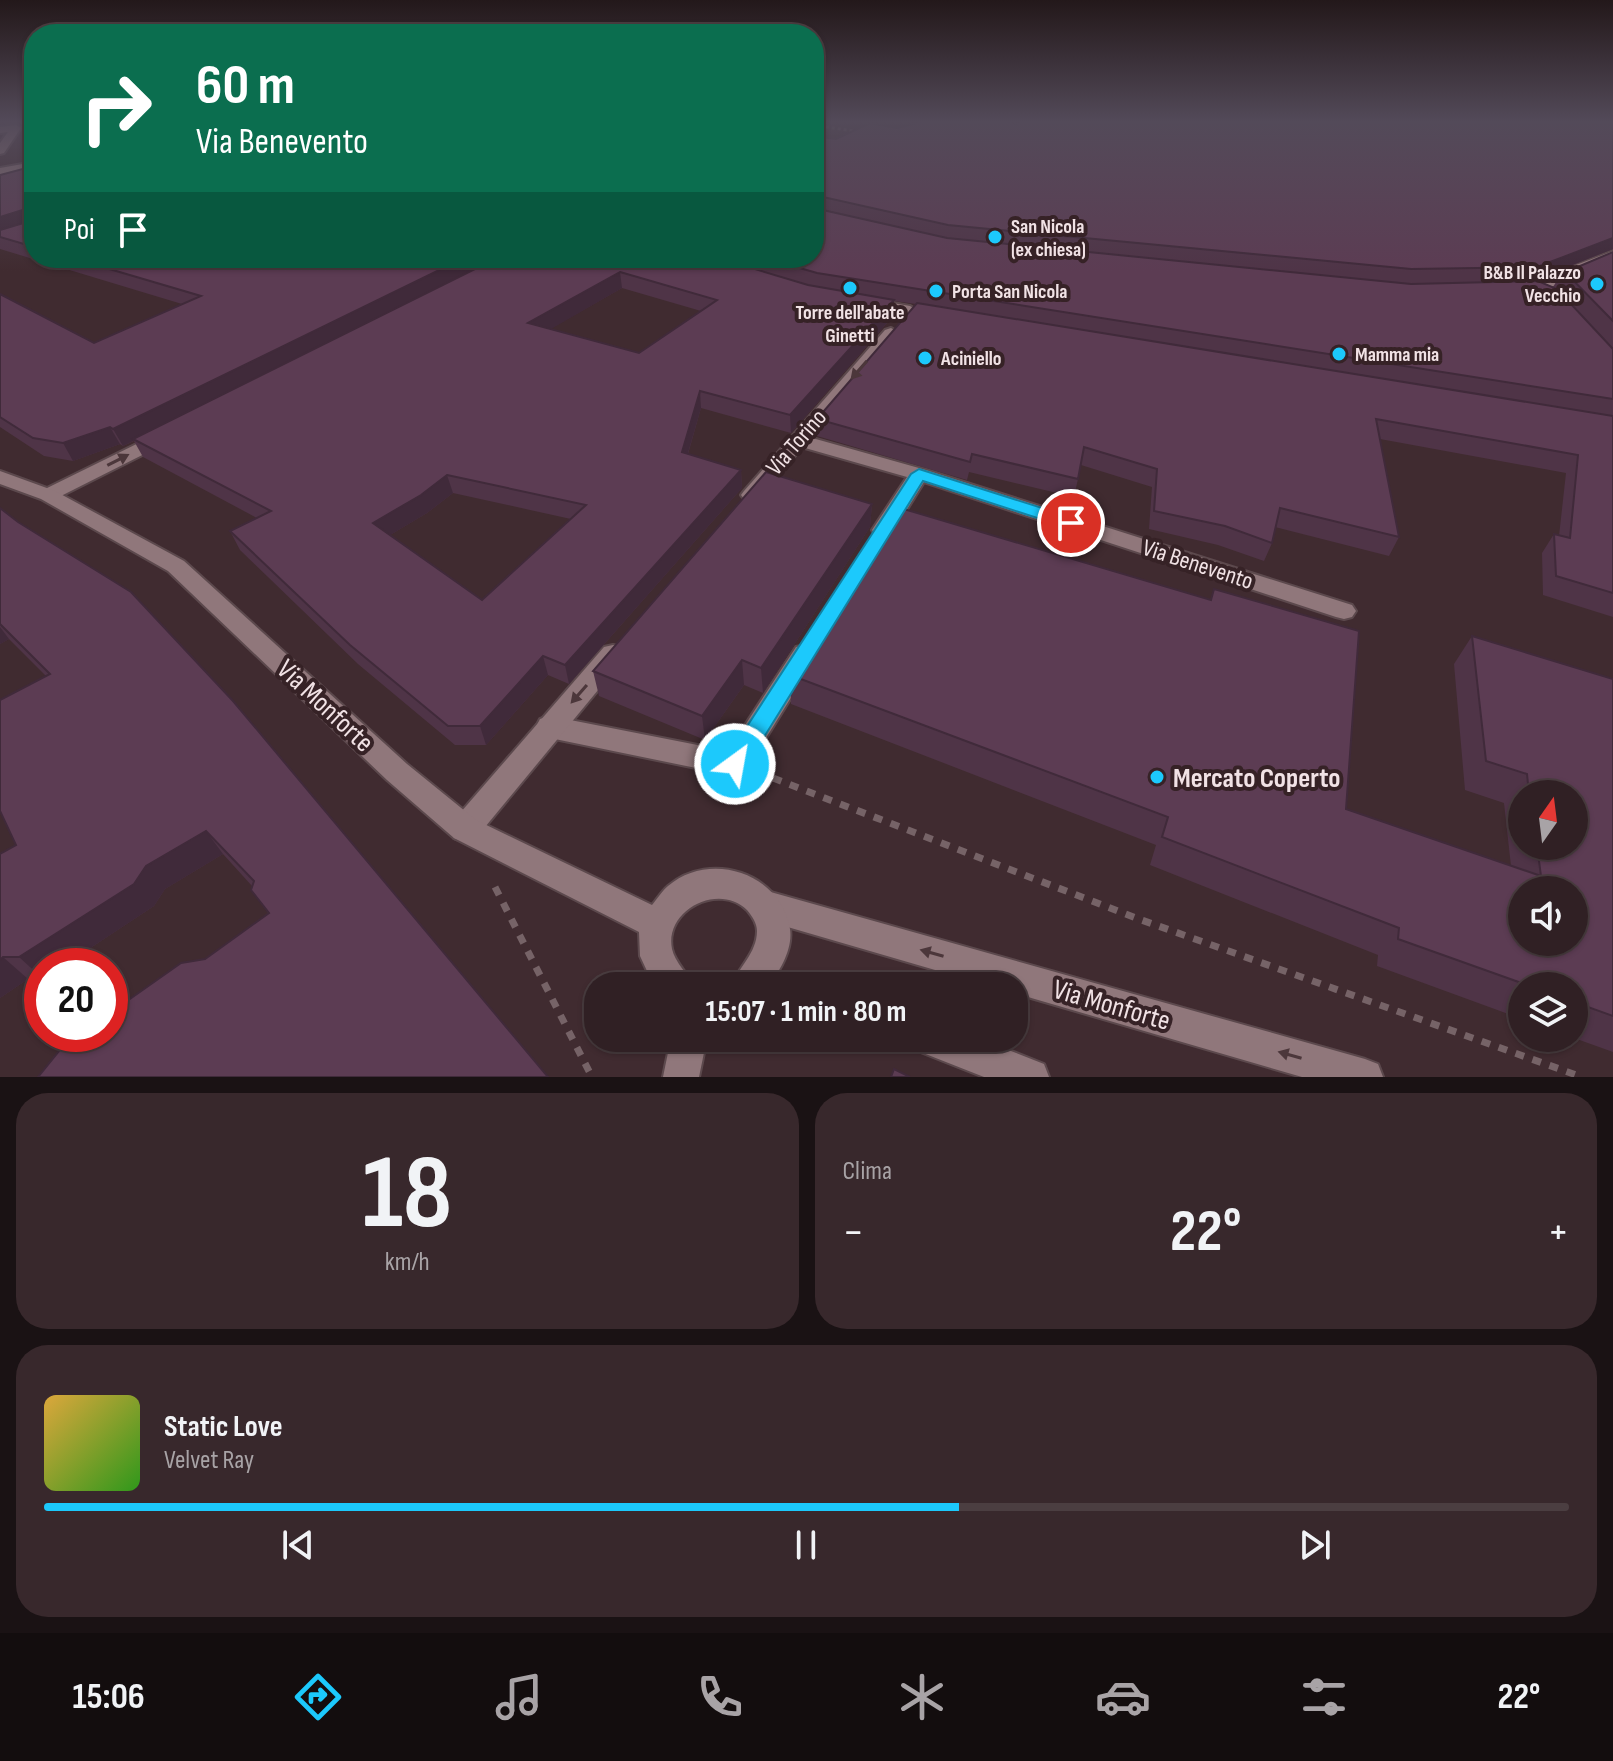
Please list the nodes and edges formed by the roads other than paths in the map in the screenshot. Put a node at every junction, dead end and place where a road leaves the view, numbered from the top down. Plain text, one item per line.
1 (1613, 255) edge
2 (1532, 289) junction
3 (1497, 292) edge
4 (1555, 299) edge
5 (841, 300) edge
6 (180, 428) edge
7 (798, 440) junction
8 (919, 474) junction
9 (0, 477) edge
10 (48, 495) junction
11 (736, 512) edge
12 (869, 553) edge
13 (1344, 611) dead end
14 (819, 632) edge
15 (623, 643) edge
16 (550, 727) junction
17 (465, 829) junction
18 (767, 906) junction
19 (658, 925) junction
20 (664, 972) edge
21 (762, 972) edge
22 (686, 1052) edge
23 (967, 1052) edge
24 (681, 1077) edge
25 (1031, 1077) edge
26 (1365, 1077) edge

1 - 2 street
2 - 3 street
2 - 4 street
5 -> 7 street, Via Torino
10 -> 6 street
7 - 8 street, Via Benevento
7 - 11 street, Via Torino
8 - 12 street
8 - 13 street, Via Benevento
9 - 10 street, Via Monforte
10 - 17 street, Via Monforte
14 - 16 street
15 -> 16 street
16 - 17 street
17 - 19 street, Via Monforte
18 - 19 street, Via Monforte
18 - 21 street
26 -> 18 street, Via Monforte
19 - 20 street
22 - 24 street
23 - 25 street

